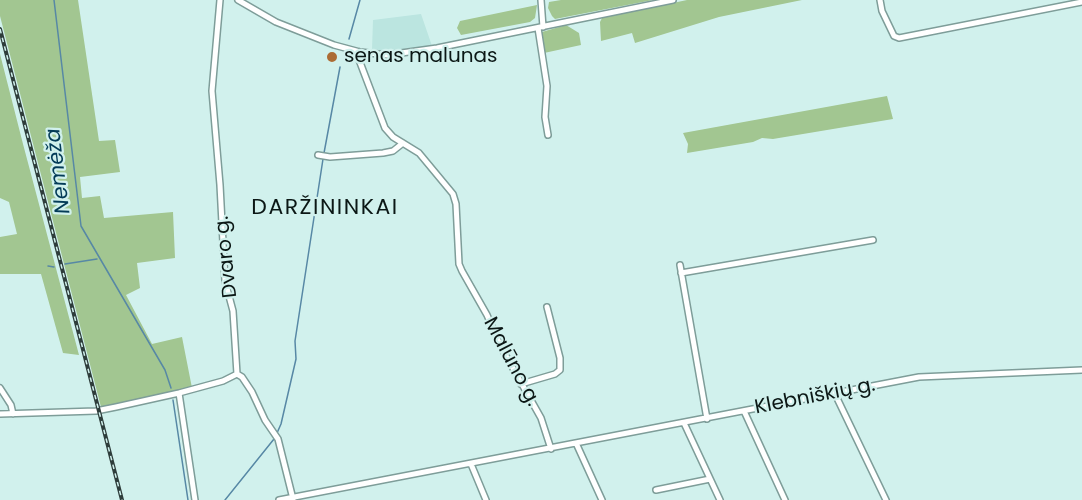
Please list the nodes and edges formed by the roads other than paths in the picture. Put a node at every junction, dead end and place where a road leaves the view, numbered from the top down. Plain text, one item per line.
1 (219, 0) edge
2 (238, 0) edge
3 (541, 0) edge
4 (673, 0) edge
5 (880, 0) edge
6 (1082, 2) edge
7 (541, 27) junction
8 (360, 52) junction
9 (548, 135) dead end
10 (403, 143) junction
11 (318, 155) dead end
12 (873, 240) dead end
13 (680, 265) dead end
14 (681, 273) junction
15 (546, 307) dead end
16 (1082, 370) edge
17 (237, 374) junction
18 (521, 384) junction
19 (0, 388) edge
20 (179, 393) junction
21 (835, 394) junction
22 (744, 411) junction
23 (0, 414) edge
24 (13, 414) junction
25 (707, 419) junction
26 (684, 423) junction
27 (576, 443) junction
28 (550, 449) junction
29 (471, 464) junction
30 (710, 479) junction
31 (656, 490) dead end
32 (293, 499) edge
33 (195, 500) edge
34 (279, 500) edge
35 (486, 500) edge
36 (602, 500) edge
37 (720, 500) edge
38 (785, 500) edge
39 (886, 500) edge

1 - 17 street, Dvaro g.
2 - 8 street
3 - 7 street
4 - 7 street
5 - 6 street
7 - 8 street
7 - 9 street
8 - 10 street, Malūno g.
10 - 11 street
10 - 18 street, Malūno g.
12 - 14 street
13 - 14 street
14 - 25 street
15 - 18 street
16 - 21 street, Klebniškių g.
17 - 20 street
17 - 32 street
18 - 28 street, Malūno g.
19 - 24 street
20 - 24 street
20 - 33 street
21 - 22 street, Klebniškių g.
21 - 39 street
22 - 25 street, Klebniškių g.
22 - 38 street
23 - 24 street
25 - 26 street, Klebniškių g.
26 - 27 street, Klebniškių g.
26 - 30 street
27 - 28 street, Klebniškių g.
27 - 36 street
28 - 29 street
29 - 32 street
29 - 35 street
30 - 31 street
30 - 37 street
32 - 34 street

